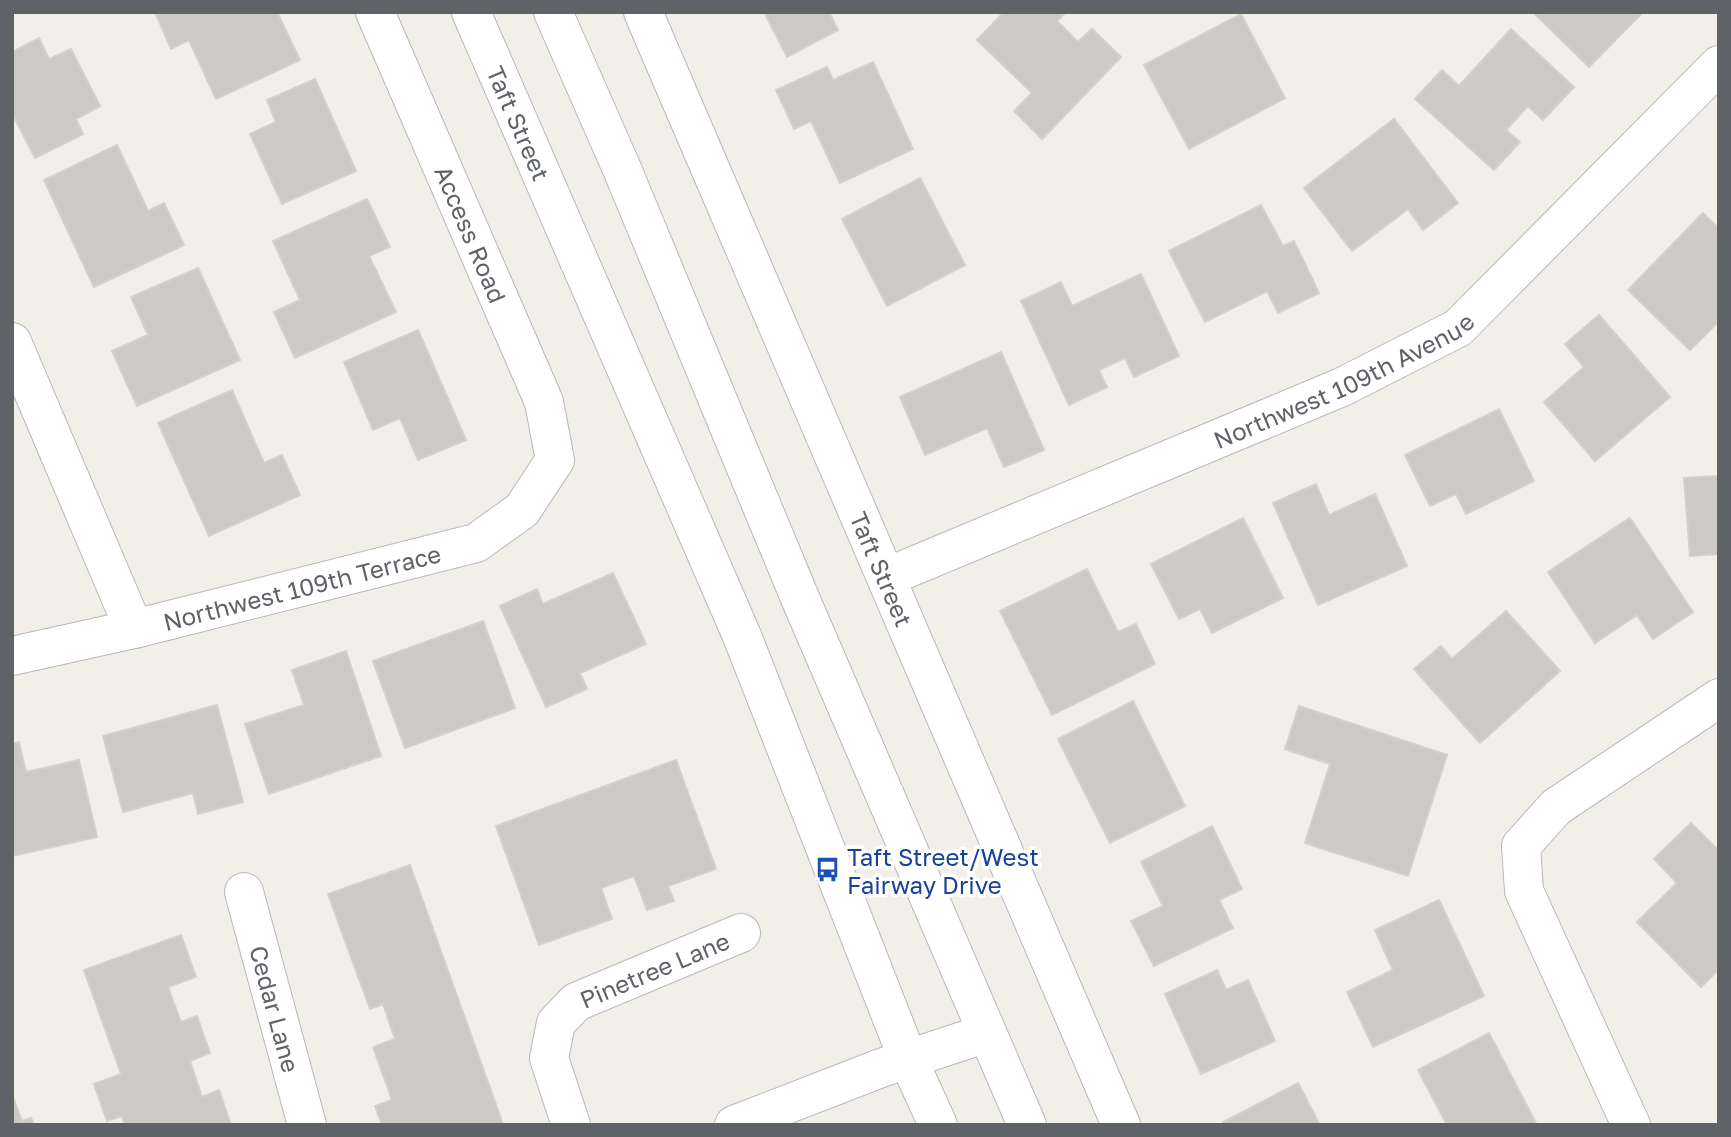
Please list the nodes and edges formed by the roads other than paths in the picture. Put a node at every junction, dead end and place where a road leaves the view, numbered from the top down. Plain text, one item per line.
1 (375, 12) edge
2 (471, 12) edge
3 (553, 12) edge
4 (643, 12) edge
5 (1719, 65) edge
6 (12, 342) edge
7 (555, 460) joint
8 (887, 577) junction
9 (134, 629) junction
10 (12, 656) edge
11 (1719, 698) edge
12 (244, 892) dead end
13 (741, 933) dead end
14 (987, 1033) junction
15 (908, 1059) junction
16 (307, 1125) edge
17 (571, 1125) edge
18 (734, 1125) edge
19 (939, 1125) edge
20 (1027, 1125) edge
21 (1121, 1125) edge
22 (1631, 1125) edge

1 - 7 street, Access Road
2 - 15 street, Taft Street
3 - 14 street
4 - 8 street, Taft Street
5 - 8 street, Northwest 109th Avenue
6 - 9 street
7 - 9 street, Northwest 109th Terrace
8 - 21 street, Taft Street
9 - 10 street, Northwest 109th Terrace
11 - 22 street
12 - 16 street, Cedar Lane
13 - 17 street, Pinetree Lane
14 - 15 street
14 - 20 street
15 - 18 street
15 - 19 street, Taft Street

